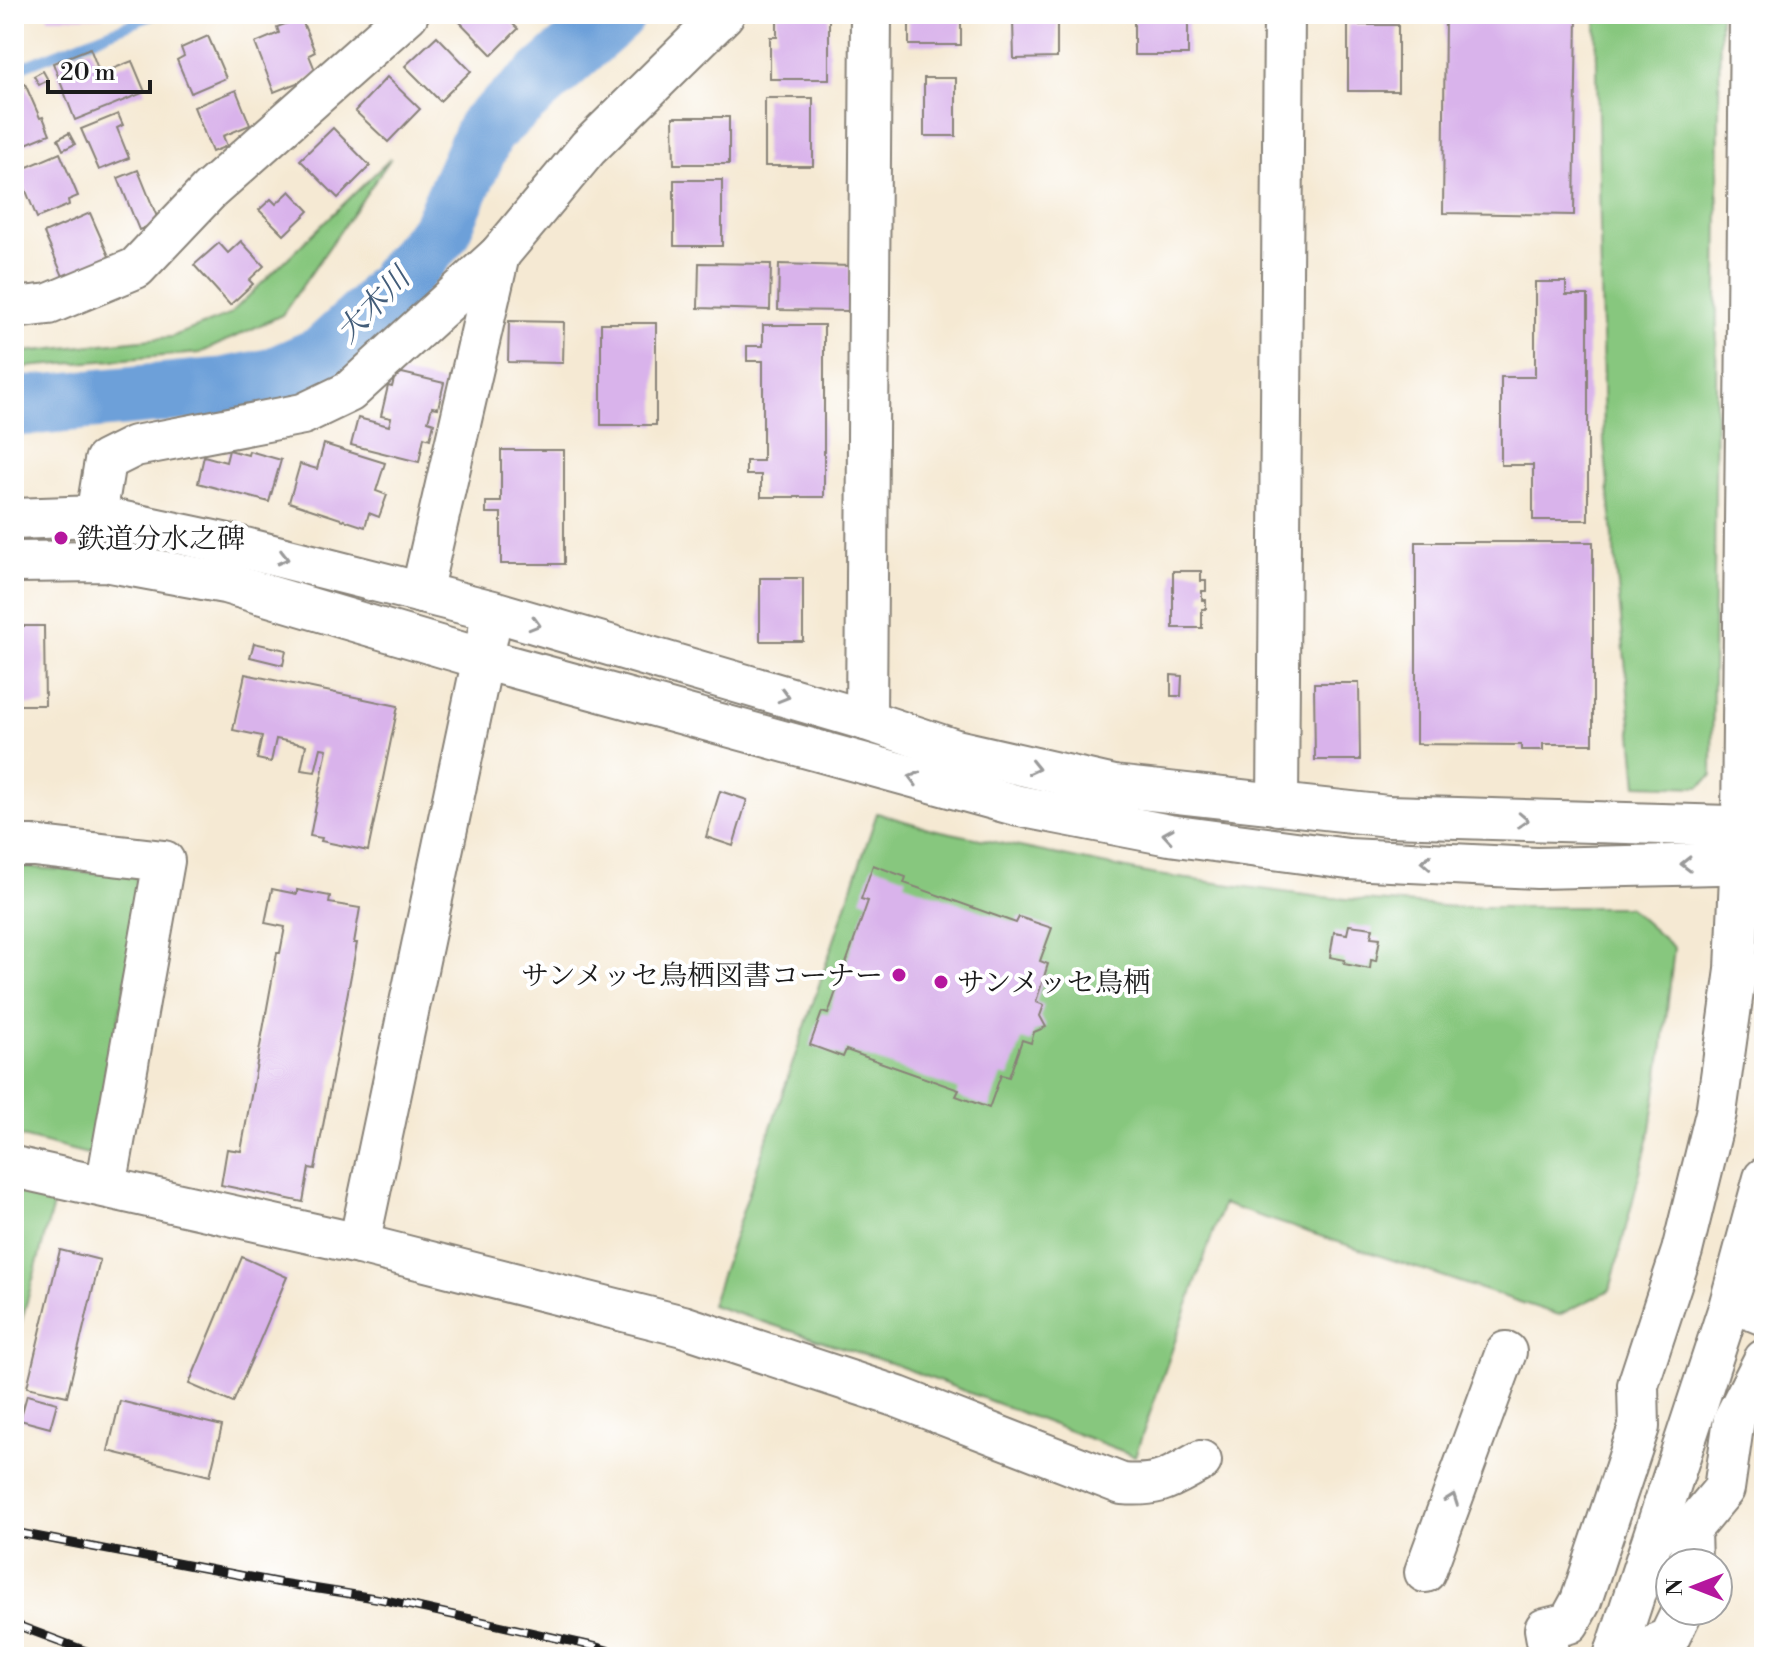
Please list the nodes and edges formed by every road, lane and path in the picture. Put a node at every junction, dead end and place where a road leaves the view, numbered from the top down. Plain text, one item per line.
1 (408, 14) edge
2 (724, 14) edge
3 (871, 14) edge
4 (1284, 14) edge
5 (1750, 14) edge
6 (1756, 171) edge
7 (499, 255) junction
8 (14, 308) edge
9 (96, 516) junction
10 (14, 519) edge
11 (14, 562) edge
12 (421, 593) junction
13 (493, 611) junction
14 (483, 659) junction
15 (866, 720) junction
16 (1278, 805) junction
17 (1753, 845) edge
18 (14, 846) edge
19 (14, 1167) edge
20 (1764, 1178) edge
21 (106, 1187) junction
22 (359, 1244) junction
23 (1764, 1249) edge
24 (1764, 1315) edge
25 (1506, 1352) dead end
26 (1714, 1352) junction
27 (1762, 1363) edge
28 (1201, 1461) dead end
29 (1691, 1547) edge
30 (1425, 1572) dead end
31 (1674, 1627) edge
32 (1615, 1655) edge
33 (1550, 1657) edge

1 - 8 street
2 - 7 street
3 - 15 street
4 - 16 street
5 - 6 street
6 - 17 street
7 - 9 street
7 - 12 street
9 - 10 street
9 -> 12 street
11 - 14 street
12 - 13 street
13 - 14 street
13 -> 15 street
17 -> 14 street
14 - 22 street
15 -> 16 street
16 -> 17 street
17 - 33 street
18 - 21 street
19 - 21 street
20 - 26 street
21 - 22 street
22 - 28 street
23 - 24 street
30 -> 25 street
26 - 27 street
26 - 32 street
27 - 29 street
31 - 32 street

